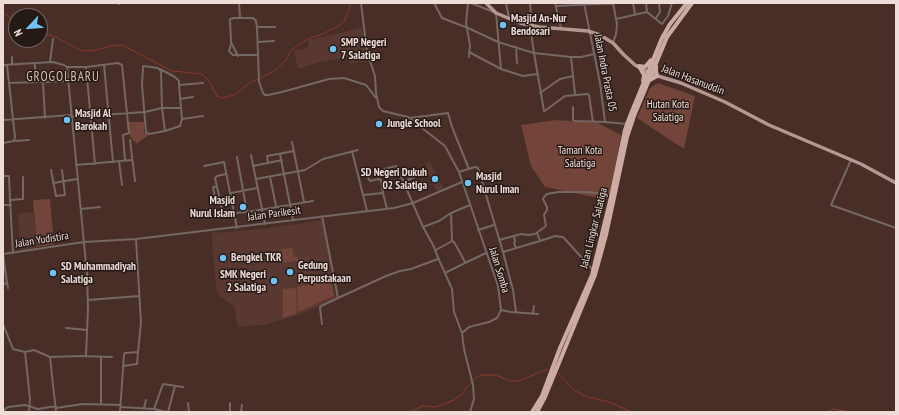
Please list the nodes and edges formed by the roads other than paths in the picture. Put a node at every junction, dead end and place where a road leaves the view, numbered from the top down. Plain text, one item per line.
1 (239, 3) edge
2 (361, 3) edge
3 (434, 3) edge
4 (470, 3) edge
5 (486, 3) edge
6 (506, 3) edge
7 (530, 3) edge
8 (619, 3) edge
9 (633, 3) edge
10 (646, 3) edge
11 (659, 3) edge
12 (672, 3) edge
13 (687, 3) edge
14 (692, 3) edge
15 (555, 4) edge
16 (584, 4) edge
17 (613, 4) edge
18 (647, 12) junction
19 (496, 13) junction
20 (635, 14) junction
21 (240, 18) junction
22 (656, 18) junction
23 (509, 19) junction
24 (616, 19) junction
25 (531, 26) junction
26 (257, 27) junction
27 (275, 27) dead end
28 (468, 28) junction
29 (561, 28) junction
30 (588, 30) junction
31 (53, 39) dead end
32 (274, 41) dead end
33 (231, 42) junction
34 (258, 42) junction
35 (498, 42) junction
36 (613, 43) junction
37 (516, 47) junction
38 (469, 52) junction
39 (534, 53) junction
40 (594, 54) junction
41 (258, 55) junction
42 (657, 55) junction
43 (12, 56) dead end
44 (238, 56) junction
45 (469, 57) dead end
46 (571, 58) junction
47 (50, 62) junction
48 (35, 63) junction
49 (517, 63) dead end
50 (3, 65) edge
51 (7, 65) junction
52 (12, 65) junction
53 (104, 65) junction
54 (639, 66) junction
55 (67, 67) junction
56 (86, 67) junction
57 (160, 69) junction
58 (501, 69) junction
59 (650, 73) junction
60 (537, 74) junction
61 (573, 76) junction
62 (658, 76) junction
63 (69, 81) junction
64 (35, 82) junction
65 (43, 82) junction
66 (9, 83) junction
67 (203, 83) dead end
68 (179, 85) junction
69 (644, 87) junction
70 (540, 93) junction
71 (575, 94) junction
72 (193, 97) dead end
73 (180, 98) junction
74 (377, 99) junction
75 (573, 107) dead end
76 (162, 108) junction
77 (181, 108) junction
78 (145, 112) junction
79 (126, 113) junction
80 (108, 115) junction
81 (71, 116) junction
82 (203, 116) dead end
83 (90, 117) junction
84 (14, 118) junction
85 (45, 118) junction
86 (410, 118) junction
87 (182, 119) junction
88 (3, 120) edge
89 (593, 122) junction
90 (605, 122) junction
91 (627, 124) junction
92 (165, 132) junction
93 (29, 140) dead end
94 (130, 140) dead end
95 (14, 142) junction
96 (292, 142) dead end
97 (3, 143) edge
98 (294, 150) junction
99 (358, 150) dead end
100 (352, 151) junction
101 (280, 154) junction
102 (251, 155) dead end
103 (237, 157) dead end
104 (851, 159) junction
105 (125, 160) junction
106 (132, 160) junction
107 (282, 160) junction
108 (119, 161) junction
109 (113, 162) junction
110 (268, 163) junction
111 (95, 164) junction
112 (76, 165) junction
113 (204, 166) dead end
114 (253, 166) junction
115 (469, 169) junction
116 (51, 170) dead end
117 (62, 170) dead end
118 (298, 172) junction
119 (459, 172) junction
120 (226, 174) junction
121 (366, 174) junction
122 (420, 174) dead end
123 (284, 175) junction
124 (3, 176) edge
125 (23, 176) dead end
126 (359, 176) junction
127 (270, 177) junction
128 (77, 179) junction
129 (256, 179) junction
130 (64, 181) junction
131 (135, 181) dead end
132 (404, 182) junction
133 (462, 182) junction
134 (53, 183) junction
135 (896, 183) edge
136 (122, 185) dead end
137 (216, 186) junction
138 (257, 188) junction
139 (244, 191) junction
140 (231, 193) junction
141 (384, 193) junction
142 (613, 194) junction
143 (364, 195) junction
144 (10, 200) junction
145 (313, 201) dead end
146 (220, 202) junction
147 (304, 202) junction
148 (216, 203) junction
149 (413, 203) junction
150 (210, 204) dead end
151 (290, 204) junction
152 (3, 205) edge
153 (10, 205) junction
154 (470, 205) junction
155 (276, 206) junction
156 (100, 207) dead end
157 (80, 209) junction
158 (262, 209) junction
159 (387, 209) junction
160 (367, 211) junction
161 (248, 212) junction
162 (234, 213) junction
163 (451, 213) junction
164 (322, 216) junction
165 (293, 220) junction
166 (264, 224) junction
167 (495, 225) junction
168 (423, 227) junction
169 (237, 228) junction
170 (896, 228) edge
171 (478, 230) junction
172 (537, 233) junction
173 (514, 236) junction
174 (136, 239) junction
175 (499, 240) junction
176 (540, 240) junction
177 (84, 242) junction
178 (452, 242) junction
179 (516, 248) junction
180 (436, 250) junction
181 (503, 252) junction
182 (13, 253) junction
183 (486, 253) junction
184 (3, 254) edge
185 (438, 259) junction
186 (465, 263) junction
187 (593, 270) junction
188 (445, 273) junction
189 (7, 283) junction
190 (511, 283) junction
191 (3, 284) edge
192 (498, 286) junction
193 (8, 288) dead end
194 (139, 296) junction
195 (338, 298) junction
196 (88, 300) junction
197 (534, 306) dead end
198 (501, 310) junction
199 (516, 312) junction
200 (533, 313) junction
201 (538, 314) dead end
202 (3, 324) edge
203 (322, 324) dead end
204 (66, 328) dead end
205 (87, 330) junction
206 (462, 333) junction
207 (25, 352) junction
208 (138, 352) junction
209 (86, 356) junction
210 (50, 357) junction
211 (101, 357) junction
212 (112, 357) dead end
213 (123, 366) junction
214 (175, 386) junction
215 (183, 387) dead end
216 (146, 400) dead end
217 (188, 403) dead end
218 (230, 403) dead end
219 (101, 404) junction
220 (242, 405) dead end
221 (29, 406) junction
222 (121, 406) junction
223 (56, 407) junction
224 (144, 408) junction
225 (154, 409) junction
226 (4, 412) edge
227 (29, 412) edge
228 (56, 412) edge
229 (120, 412) edge
230 (167, 412) edge
231 (189, 412) edge
232 (230, 412) edge
233 (241, 412) edge
234 (470, 412) edge
235 (532, 412) edge
236 (537, 412) edge

1 - 21 street
2 - 74 street
3 - 28 street
4 - 19 street
4 - 28 street
5 - 19 main road, Jalan Hasanuddin
6 - 23 street
7 - 25 street
8 - 17 street
9 - 20 street
10 - 18 street
11 - 22 street
12 - 22 street
13 - 42 highway, Jalan Lingkar Salatiga
14 - 42 highway, Jalan Lingkar Salatiga
15 - 16 street
15 - 29 street
16 - 17 street
16 - 30 street, Jalan Indra Prasta 05
17 - 24 street
18 - 20 street
18 - 22 street
19 - 23 main road, Jalan Hasanuddin
19 - 35 street
20 - 24 street
21 - 26 street
21 - 33 street
23 - 25 main road, Jalan Hasanuddin
24 - 36 street
25 - 29 main road, Jalan Hasanuddin
25 - 39 street
26 - 27 street
26 - 34 street
28 - 35 street
28 - 38 street
29 - 30 main road, Jalan Hasanuddin
30 - 36 main road, Jalan Hasanuddin
30 - 40 street, Jalan Indra Prasta 05
31 - 47 street
32 - 34 street
33 - 44 street
33 - 44 street
34 - 41 street
35 - 37 street
35 - 58 street
36 - 54 main road, Jalan Hasanuddin
37 - 39 street
37 - 49 street
38 - 45 street
38 - 58 street
39 - 46 street
39 - 60 street
40 - 46 street
40 - 90 street, Jalan Indra Prasta 05
41 - 44 street
41 - 74 street
42 - 54 highway
42 - 59 highway, Jalan Lingkar Salatiga
42 - 62 highway
43 - 52 street
46 - 61 street
47 - 48 street
47 - 55 street
48 - 52 street
48 - 64 street
50 - 51 street
51 - 52 street
51 - 66 street
53 - 56 street
53 - 79 street
53 - 80 street
54 - 59 main road, Jalan Hasanuddin
54 - 69 highway
55 - 56 street
55 - 63 street
56 - 83 street
57 - 68 street
57 - 76 street
57 - 78 street
58 - 60 street
59 - 62 main road, Jalan Hasanuddin
59 - 69 highway, Jalan Lingkar Salatiga
60 - 70 street
61 - 70 street
61 - 71 street
62 - 69 highway
62 - 104 main road, Jalan Hasanuddin
63 - 65 street
63 - 81 street
64 - 65 street
64 - 66 street
65 - 85 street
66 - 84 street
67 - 68 street
68 - 73 street
69 - 91 highway, Jalan Lingkar Salatiga
69 - 142 highway, Jalan Lingkar Salatiga
70 - 71 street
71 - 89 street
72 - 73 street
73 - 77 street
74 - 86 street
75 - 89 street
76 - 77 street
76 - 78 street
76 - 92 street
77 - 87 street
78 - 79 street
78 - 92 street
79 - 80 street
79 - 105 street
80 - 83 street
80 - 109 street
81 - 83 street
81 - 85 street
81 - 112 street
82 - 87 street
83 - 111 street
84 - 85 street
84 - 88 street
84 - 95 street
86 - 115 street
86 - 119 street, Jalan Somba
87 - 92 street
89 - 90 street
90 - 91 street, Jalan Indra Prasta 05
91 - 142 highway, Jalan Lingkar Salatiga
93 - 95 street
94 - 106 street
95 - 97 street
96 - 98 street
98 - 101 street
98 - 118 street
99 - 100 street
100 - 118 street
100 - 126 street
101 - 107 street
101 - 110 street
102 - 114 street
103 - 139 street
104 - 135 main road, Jalan Hasanuddin
104 - 170 street
105 - 106 street
105 - 108 street
106 - 131 street
107 - 110 street
107 - 123 street
108 - 109 street
108 - 136 street
109 - 111 street
110 - 114 street
111 - 112 street
112 - 128 street
113 - 120 street
114 - 129 street
115 - 119 street
115 - 167 street
116 - 134 street
117 - 130 street
118 - 123 street
118 - 147 street
119 - 133 street, Jalan Somba
120 - 137 street
120 - 140 street
121 - 126 street
121 - 132 street
121 - 141 street
122 - 132 street
123 - 127 street
123 - 151 street
124 - 144 street
125 - 144 street
126 - 143 street
127 - 129 street
127 - 155 street
128 - 130 street
128 - 157 street
129 - 138 street
130 - 134 street
130 - 134 street
132 - 149 street
133 - 149 street, Jalan Parikesit
133 - 154 street, Jalan Somba
137 - 146 street
137 - 148 street
138 - 139 street
138 - 158 street
139 - 140 street
139 - 161 street
140 - 162 street
141 - 143 street
141 - 159 street
142 - 172 street
142 - 187 highway, Jalan Lingkar Salatiga
142 - 236 highway, Jalan Lingkar Salatiga
143 - 160 street
144 - 153 street
145 - 147 street
146 - 148 street
146 - 162 street
147 - 151 street
148 - 150 street
149 - 159 street, Jalan Parikesit
149 - 168 street
151 - 155 street
151 - 165 street
152 - 153 street
153 - 182 street
154 - 163 street
154 - 171 street, Jalan Somba
155 - 158 street
156 - 157 street
157 - 177 street
158 - 161 street
158 - 166 street
159 - 160 street, Jalan Parikesit
160 - 164 street, Jalan Parikesit
161 - 162 street
162 - 169 street
163 - 168 street
163 - 178 street
164 - 165 street, Jalan Parikesit
164 - 195 street
165 - 166 street, Jalan Parikesit
166 - 169 street, Jalan Parikesit
167 - 171 street
167 - 175 street
168 - 180 street
169 - 174 street, Jalan Parikesit
171 - 183 street, Jalan Somba
172 - 173 street
172 - 176 street
173 - 175 street
173 - 179 street
174 - 177 street, Jalan Parikesit
174 - 194 street
175 - 181 street
176 - 179 street
176 - 187 street
177 - 182 street, Jalan Yudistira
177 - 196 street
178 - 180 street
178 - 186 street
179 - 181 street
180 - 185 street
181 - 190 street
182 - 184 street, Jalan Yudistira
183 - 186 street
183 - 192 street, Jalan Somba
184 - 189 street
185 - 188 street
185 - 195 street
186 - 188 street
187 - 235 highway, Jalan Lingkar Salatiga
188 - 206 street
189 - 191 street
189 - 193 street
190 - 192 street
190 - 199 street
192 - 198 street, Jalan Somba
194 - 196 street
194 - 208 street
195 - 203 street
196 - 205 street
197 - 200 street
198 - 199 street
198 - 206 street, Jalan Somba
199 - 200 street
200 - 201 street
202 - 207 street
204 - 205 street
205 - 209 street
206 - 234 street
207 - 210 street
207 - 221 street
208 - 213 street
208 - 213 street
209 - 210 street
209 - 211 street
210 - 223 street
211 - 212 street
211 - 219 street
213 - 222 street
214 - 215 street
214 - 225 street
214 - 230 street
216 - 224 street
217 - 231 street
218 - 232 street
219 - 222 street
219 - 223 street
220 - 233 street
221 - 223 street
221 - 226 street
221 - 227 street
222 - 224 street
222 - 229 street
223 - 228 street
224 - 225 street
225 - 230 street

